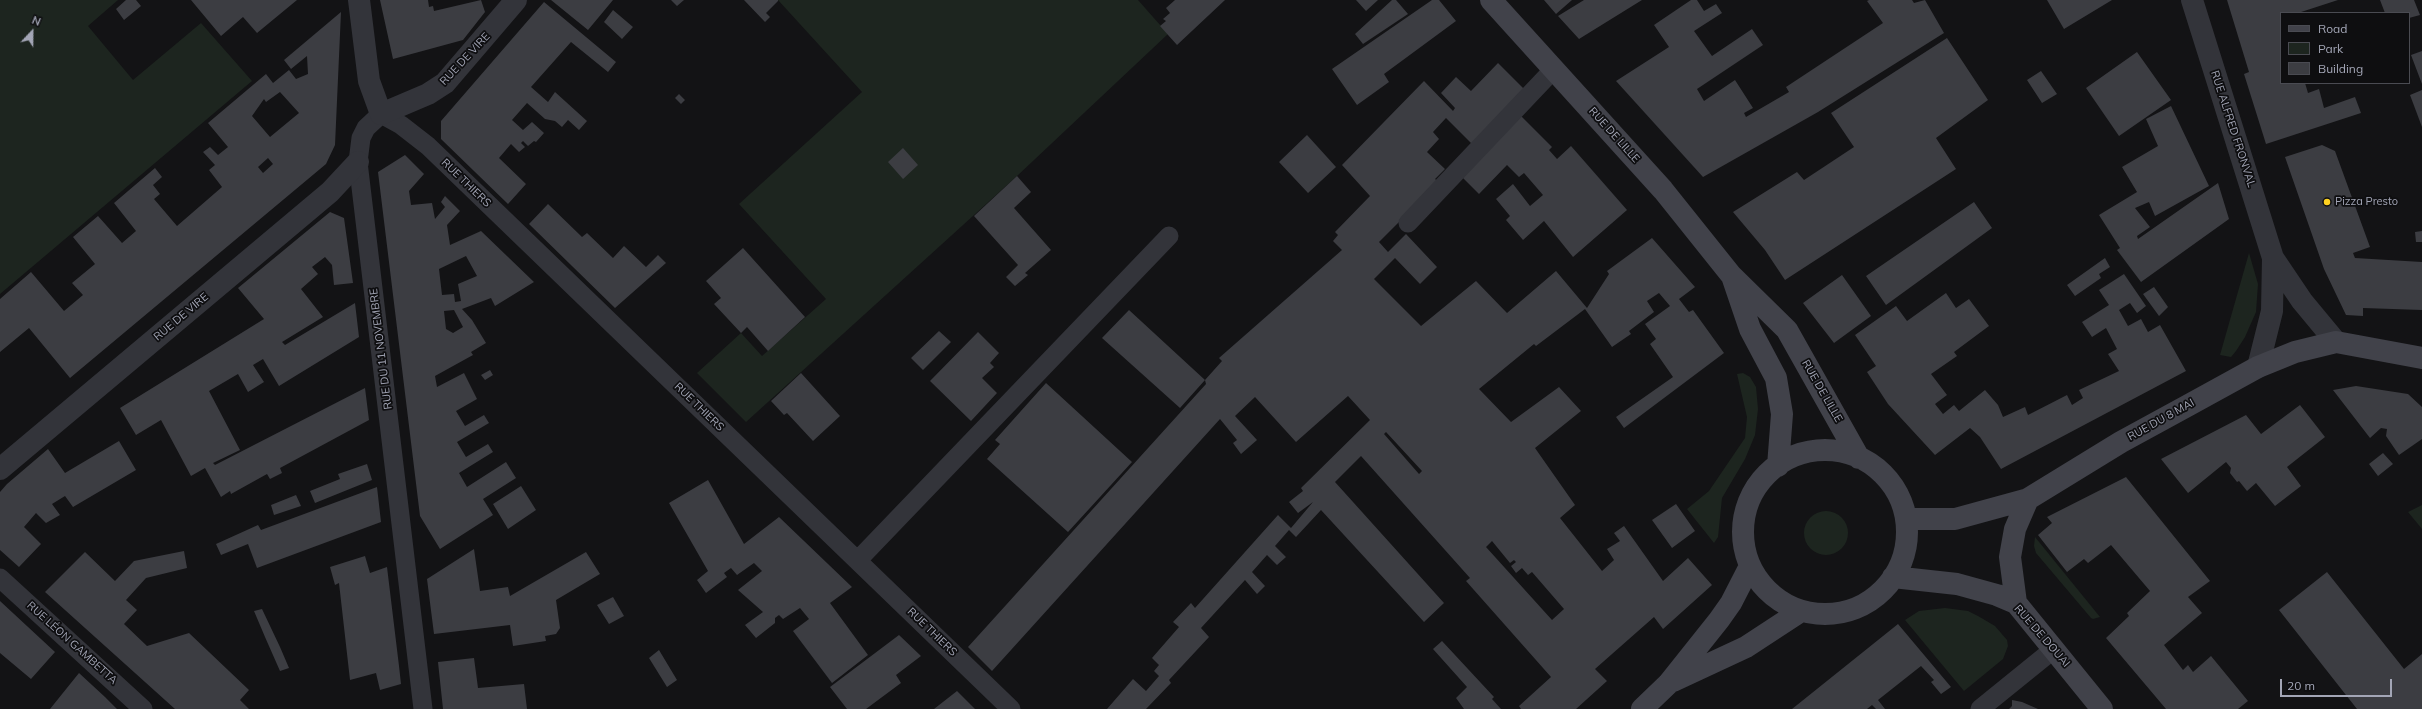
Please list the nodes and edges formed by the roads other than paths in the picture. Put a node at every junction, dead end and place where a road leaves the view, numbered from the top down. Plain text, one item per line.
1 (359, 0) edge
2 (516, 0) edge
3 (1491, 0) edge
4 (2192, 0) edge
5 (1554, 69) junction
6 (381, 114) junction
7 (358, 162) junction
8 (1408, 223) dead end
9 (1169, 236) dead end
10 (2273, 258) junction
11 (1731, 275) junction
12 (2336, 342) junction
13 (2422, 358) edge
14 (2258, 367) junction
15 (1859, 458) junction
16 (1778, 466) junction
17 (0, 469) edge
18 (2028, 499) junction
19 (1906, 520) junction
20 (858, 560) junction
21 (1750, 566) junction
22 (1893, 577) junction
23 (0, 578) edge
24 (2016, 603) junction
25 (1801, 611) junction
26 (2054, 649) junction
27 (1668, 684) junction
28 (143, 709) edge
29 (423, 709) edge
30 (1011, 709) edge
31 (1642, 709) edge
32 (1980, 709) edge
33 (2102, 709) edge

1 - 6 street
2 - 6 street, RUE DE VIRE
3 - 5 main road, RUE DE LILLE
4 - 10 street, RUE ALFRED FRONVAL
5 - 8 lane
5 - 11 main road, RUE DE LILLE
6 - 7 lane, RUE DU 11 NOVEMBRE
6 - 20 lane, RUE THIERS
7 - 17 street, RUE DE VIRE
7 - 29 lane, RUE DU 11 NOVEMBRE
9 - 20 lane
10 - 12 street, RUE ALFRED FRONVAL
10 - 14 street, RUE ALFRED FRONVAL
11 - 15 main road, RUE DE LILLE
11 - 16 main road, RUE DE LILLE
12 - 13 main road, RUE DU 8 MAI
12 - 14 main road, RUE DU 8 MAI
14 - 18 main road, RUE DU 8 MAI
15 - 16 main road
15 - 19 main road
16 - 21 main road
18 - 19 main road, RUE DU 8 MAI
18 - 24 main road
19 - 22 main road
20 - 30 lane, RUE THIERS
21 - 25 main road
21 - 27 main road
22 - 24 main road, RUE DE DOUAI
22 - 25 main road
23 - 28 lane, RUE LÉON GAMBETTA
24 - 26 main road, RUE DE DOUAI
25 - 27 main road
26 - 32 lane
26 - 33 main road, RUE DE DOUAI
27 - 31 main road

